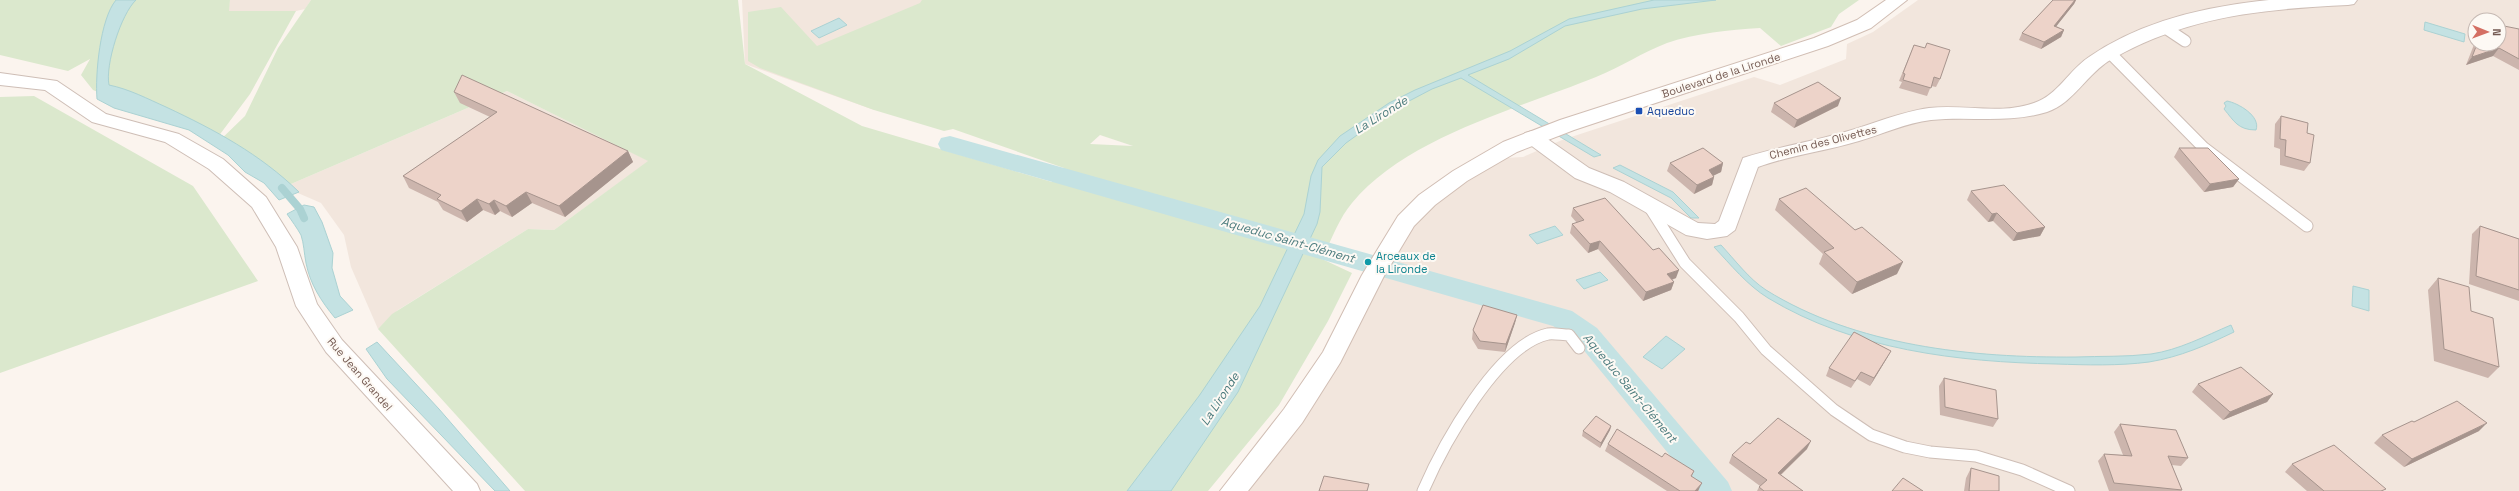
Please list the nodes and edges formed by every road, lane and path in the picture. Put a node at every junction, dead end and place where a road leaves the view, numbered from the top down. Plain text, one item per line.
1 (1898, 0) edge
2 (2348, 0) edge
3 (2164, 26) junction
4 (2185, 41) dead end
5 (2110, 53) junction
6 (0, 79) edge
7 (1532, 138) junction
8 (1648, 203) junction
9 (2307, 226) dead end
10 (1579, 348) dead end
11 (468, 491) edge
12 (1233, 491) edge
13 (1423, 491) edge
14 (2069, 491) edge

1 - 7 street, Boulevard de la Lironde
2 - 3 street, Chemin des Olivettes
3 - 4 lane
3 - 5 street, Chemin des Olivettes
5 - 8 street, Chemin des Olivettes
5 - 9 lane
6 - 11 street, Rue Jean Grandel
7 - 8 street, Chemin des Olivettes
7 - 12 street, Boulevard de la Lironde
8 - 14 lane
10 - 13 lane

